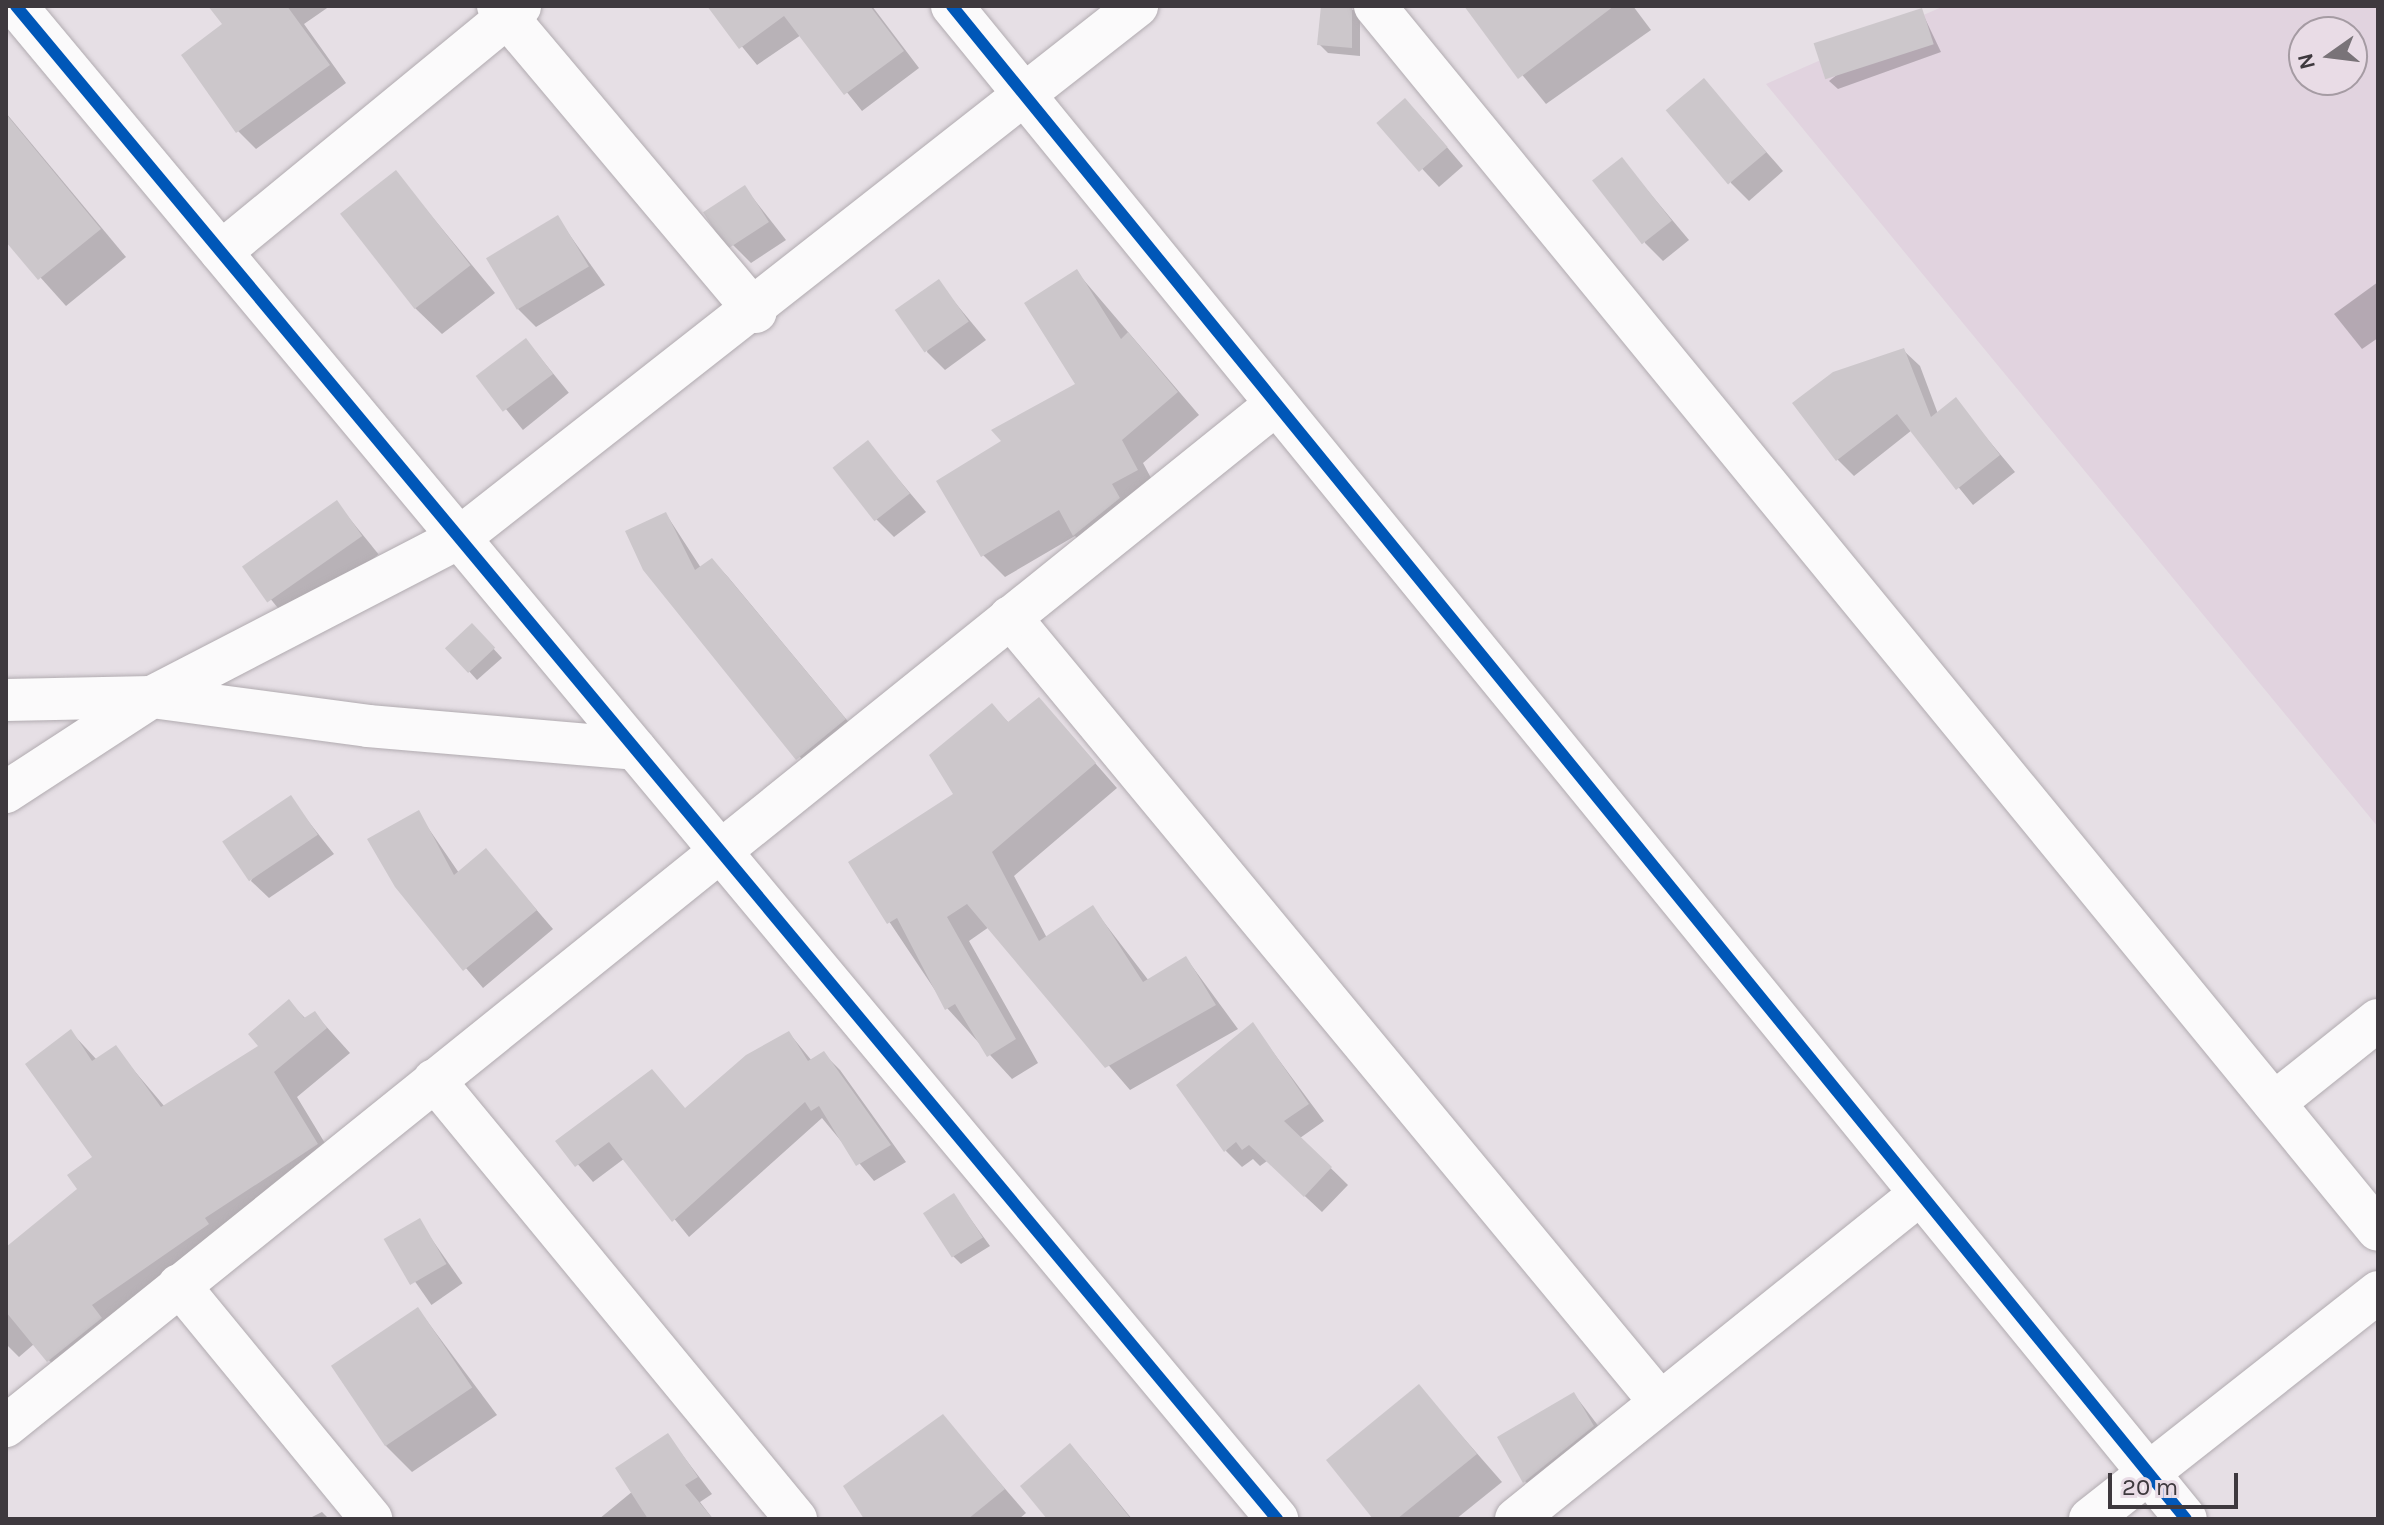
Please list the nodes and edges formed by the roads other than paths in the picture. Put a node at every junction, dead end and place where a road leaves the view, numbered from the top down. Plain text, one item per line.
1 (16, 6) edge
2 (952, 6) edge
3 (1137, 6) edge
4 (1375, 6) edge
5 (508, 10) edge
6 (1025, 96) junction
7 (221, 252) junction
8 (756, 312) junction
9 (1276, 404) junction
10 (459, 538) junction
11 (1010, 617) junction
12 (152, 697) junction
13 (9, 703) edge
14 (635, 749) junction
15 (6, 792) edge
16 (720, 850) junction
17 (2378, 1020) edge
18 (434, 1080) junction
19 (2274, 1103) junction
20 (1920, 1194) junction
21 (2378, 1230) edge
22 (179, 1285) junction
23 (2378, 1292) edge
24 (1660, 1402) junction
25 (6, 1426) edge
26 (2148, 1473) junction
27 (371, 1519) edge
28 (796, 1519) edge
29 (1277, 1519) edge
30 (1516, 1519) edge
31 (2090, 1519) edge
32 (2186, 1519) edge

1 - 7 street
2 - 6 street
3 - 6 street
4 - 19 street
5 - 7 street
5 - 8 street
6 - 8 street
6 - 9 street
7 - 10 street
8 - 10 street
9 - 11 street
9 - 20 street
10 - 12 street
10 - 14 street
11 - 16 street
11 - 24 street
12 - 13 street
12 - 14 street
12 - 15 street
14 - 16 street
16 - 18 street
16 - 29 street
17 - 19 street
18 - 22 street
18 - 28 street
19 - 21 street
20 - 24 street
20 - 26 street
22 - 25 street
22 - 27 street
23 - 26 street
24 - 30 street
26 - 31 street
26 - 32 street

